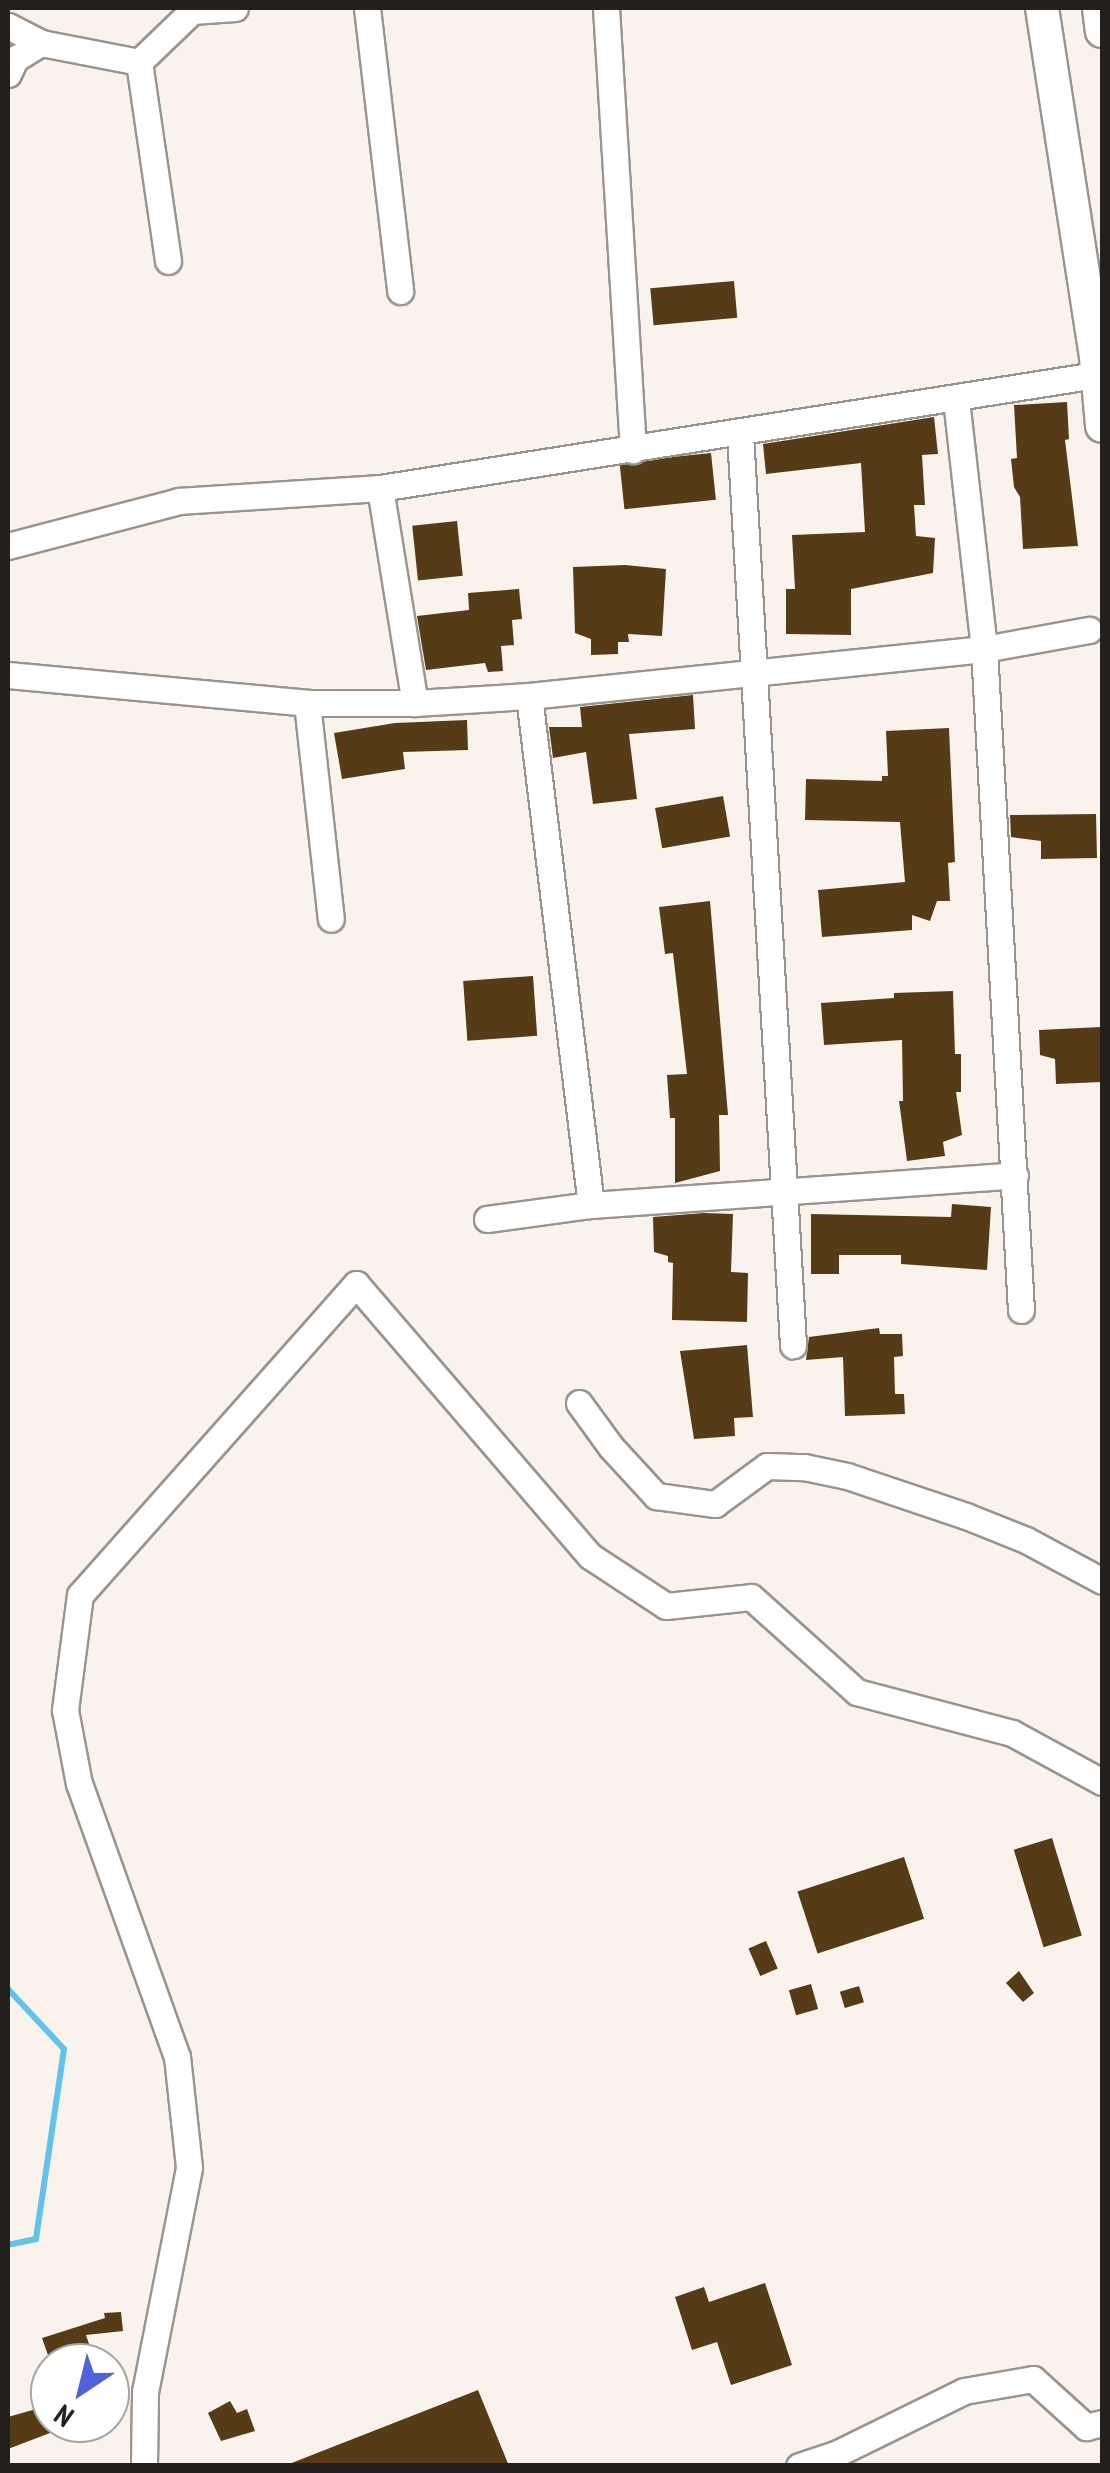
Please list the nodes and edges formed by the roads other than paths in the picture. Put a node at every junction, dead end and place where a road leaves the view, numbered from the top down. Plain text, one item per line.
1 (235, 8) edge
2 (367, 8) edge
3 (606, 8) edge
4 (1042, 8) edge
5 (1099, 8) edge
6 (8, 26) edge
7 (1102, 31) edge
8 (41, 43) junction
9 (139, 62) junction
10 (8, 74) edge
11 (168, 262) dead end
12 (400, 290) dead end
13 (1100, 375) edge
14 (956, 400) junction
15 (1102, 426) edge
16 (740, 434) junction
17 (633, 450) junction
18 (380, 488) junction
19 (8, 546) edge
20 (1089, 630) dead end
21 (984, 650) junction
22 (755, 670) junction
23 (8, 675) edge
24 (529, 696) junction
25 (307, 702) junction
26 (415, 702) junction
27 (331, 919) dead end
28 (1015, 1175) junction
29 (781, 1194) junction
30 (591, 1204) junction
31 (487, 1218) dead end
32 (1021, 1310) dead end
33 (793, 1345) dead end
34 (579, 1403) dead end
35 (1102, 1581) edge
36 (1102, 1782) edge
37 (1102, 2424) edge
38 (144, 2466) edge
39 (799, 2466) edge

1 - 9 street
2 - 12 street
3 - 17 street
4 - 13 street
5 - 7 street
6 - 8 street
8 - 9 street
8 - 10 street
9 - 11 street
13 - 14 street
13 - 15 street
14 - 16 street
14 - 21 street
16 - 17 street
16 - 22 street
17 - 18 street
18 - 19 street
18 - 26 street
20 - 21 street
21 - 22 street
21 - 28 street
22 - 24 street
22 - 29 street
23 - 25 street
24 - 26 street
24 - 30 street
25 - 26 street
25 - 27 street
28 - 29 street
28 - 32 street
29 - 30 street
29 - 33 street
30 - 31 street
34 - 35 street
36 - 38 street
37 - 39 street

